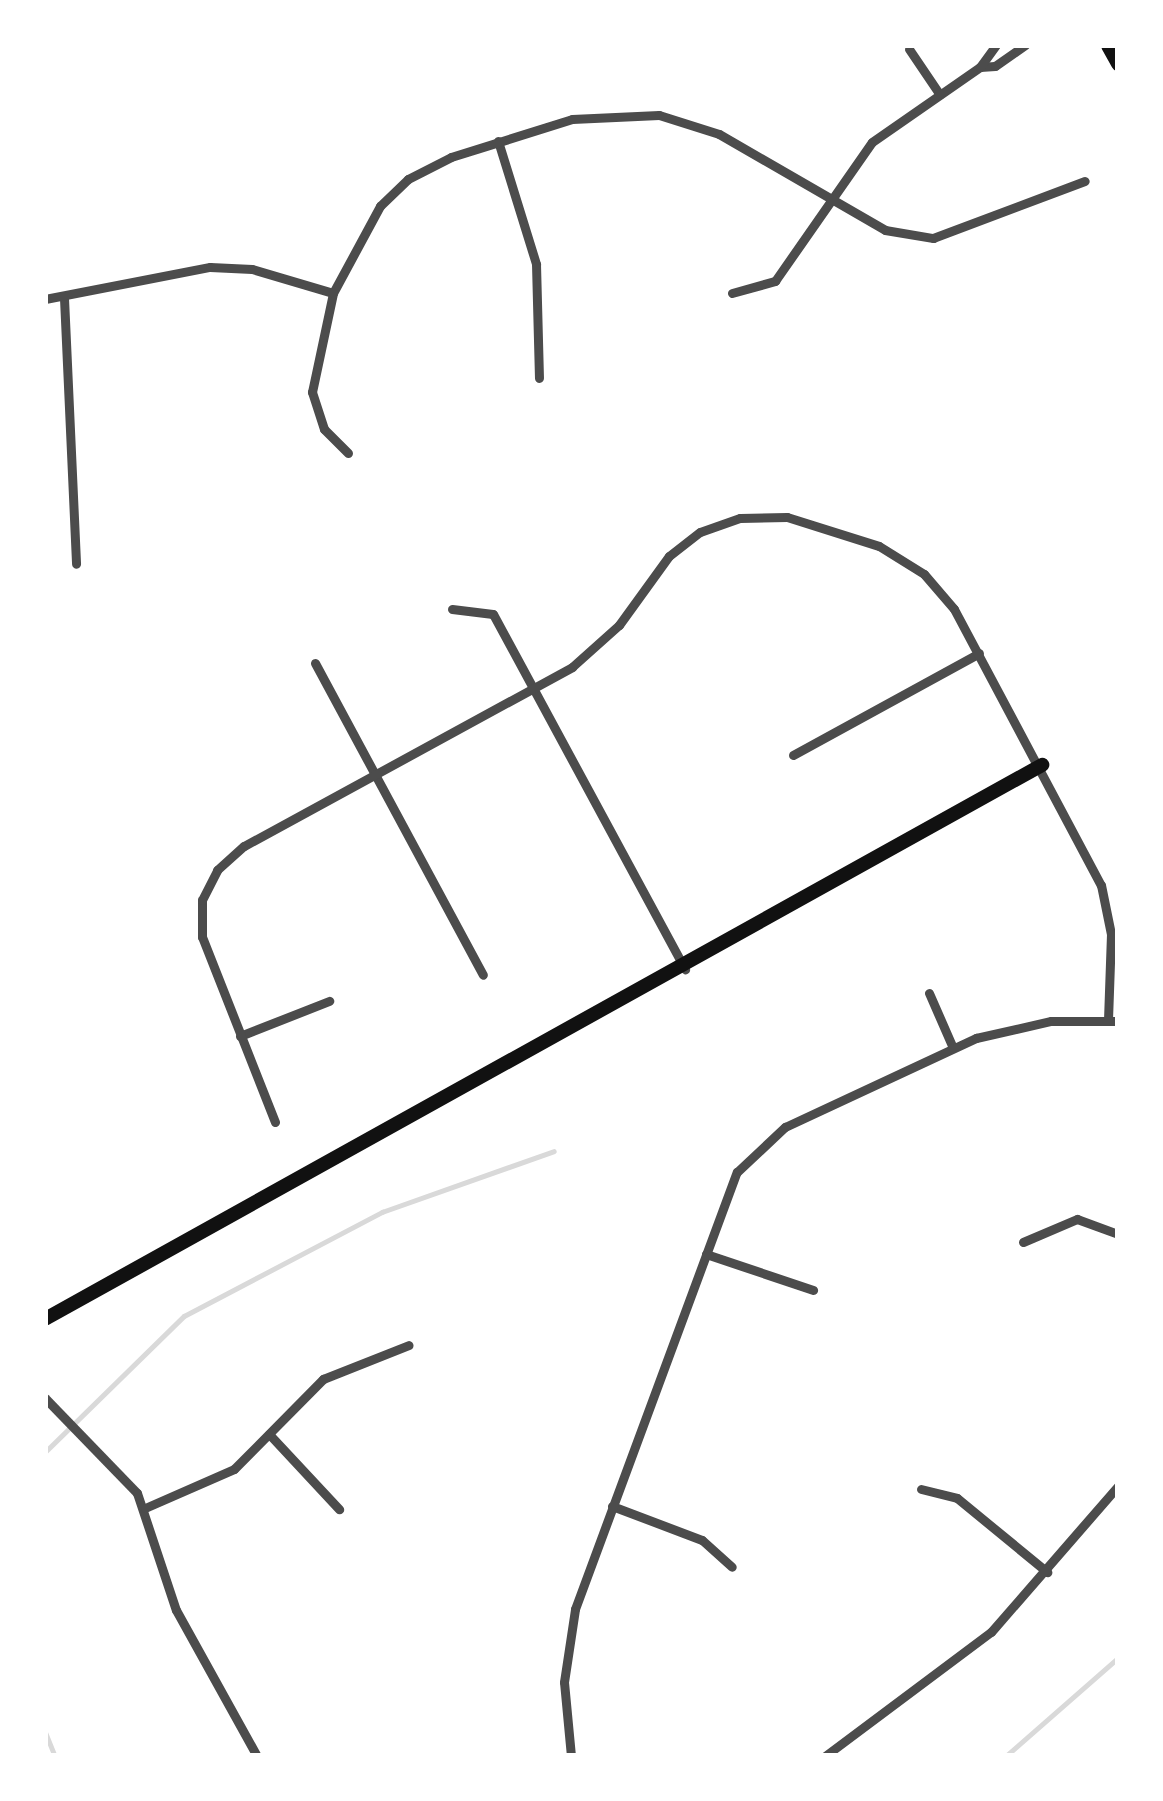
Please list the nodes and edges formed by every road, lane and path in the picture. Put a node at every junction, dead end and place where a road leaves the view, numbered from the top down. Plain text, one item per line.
1 (996, 45) edge
2 (1025, 45) edge
3 (1108, 45) edge
4 (909, 49) dead end
5 (1118, 63) edge
6 (980, 67) junction
7 (940, 95) junction
8 (498, 142) junction
9 (1085, 181) dead end
10 (832, 199) junction
11 (732, 292) dead end
12 (333, 293) junction
13 (64, 298) junction
14 (45, 299) edge
15 (539, 377) dead end
16 (348, 452) dead end
17 (76, 564) dead end
18 (452, 609) dead end
19 (979, 652) junction
20 (315, 663) dead end
21 (534, 691) junction
22 (793, 755) dead end
23 (1042, 765) junction
24 (375, 776) junction
25 (1118, 879) edge
26 (1101, 885) junction
27 (685, 969) junction
28 (483, 974) dead end
29 (929, 993) dead end
30 (329, 1001) dead end
31 (1113, 1020) edge
32 (240, 1036) junction
33 (952, 1048) junction
34 (275, 1123) dead end
35 (1118, 1234) edge
36 (1023, 1242) dead end
37 (706, 1253) junction
38 (813, 1290) dead end
39 (45, 1319) edge
40 (409, 1345) dead end
41 (45, 1398) edge
42 (269, 1434) junction
43 (1118, 1486) edge
44 (921, 1489) dead end
45 (612, 1506) junction
46 (145, 1508) junction
47 (340, 1509) dead end
48 (732, 1567) dead end
49 (1047, 1573) junction
50 (257, 1756) edge
51 (571, 1756) edge
52 (825, 1756) edge

1 - 6 street
2 - 6 street
3 - 5 main road
4 - 7 street
6 - 7 street
7 - 10 street
8 - 10 street
8 - 12 street
8 - 15 street
9 - 10 street
10 - 11 street
12 - 13 street
12 - 16 street
13 - 14 street
13 - 17 street
18 - 21 street
19 - 21 street
19 - 22 street
19 - 23 street
20 - 24 street
21 - 24 street
21 - 27 street
23 - 26 street
23 - 27 main road
24 - 28 street
24 - 32 street
25 - 26 street
26 - 31 street
27 - 39 main road
29 - 33 street
30 - 32 street
31 - 33 street
32 - 34 street
33 - 37 street
35 - 36 street
37 - 38 street
37 - 45 street
40 - 42 street
41 - 46 street
42 - 46 street
42 - 47 street
43 - 49 street
44 - 49 street
45 - 48 street
45 - 51 street
46 - 50 street
49 - 52 street

